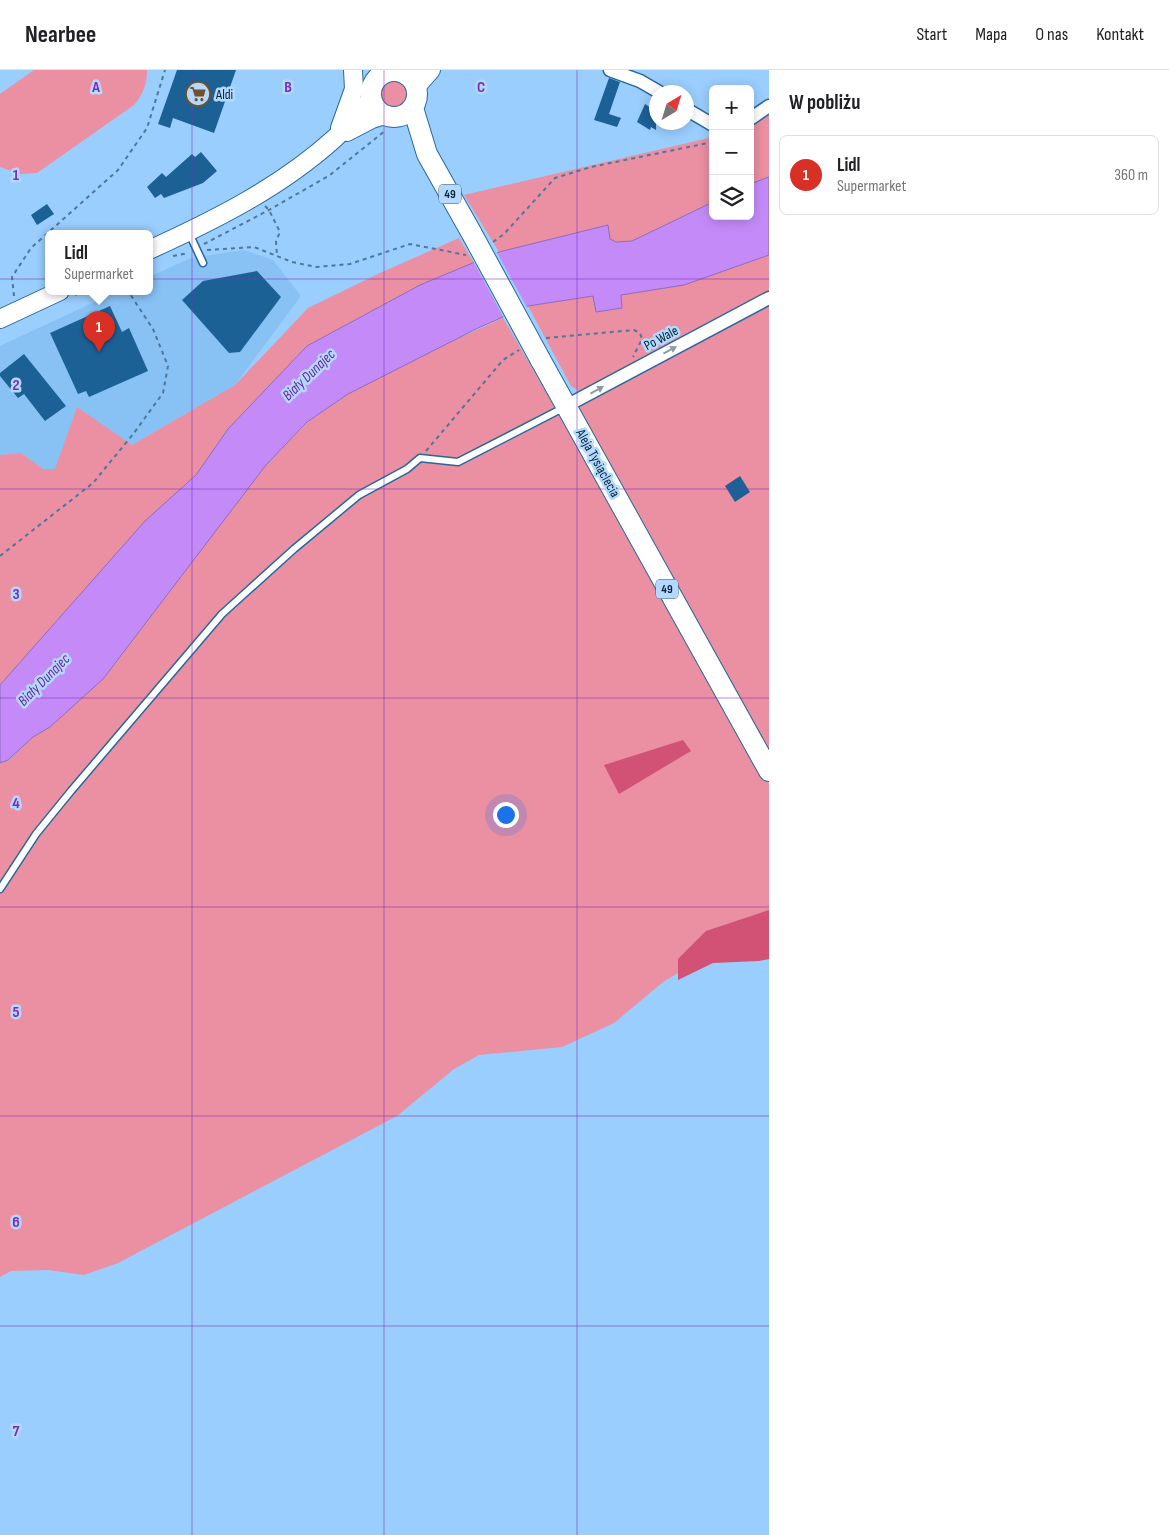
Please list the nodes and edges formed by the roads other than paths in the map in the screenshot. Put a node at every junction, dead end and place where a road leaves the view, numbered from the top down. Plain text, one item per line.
1 (353, 70) edge
2 (367, 70) edge
3 (431, 70) edge
4 (610, 70) edge
5 (402, 74) edge
6 (649, 86) edge
7 (371, 95) junction
8 (769, 106) edge
9 (694, 114) edge
10 (396, 117) junction
11 (754, 117) edge
12 (709, 123) edge
13 (336, 138) junction
14 (188, 232) junction
15 (153, 248) edge
16 (203, 263) dead end
17 (51, 295) edge
18 (769, 298) edge
19 (0, 319) edge
20 (566, 406) junction
21 (769, 771) edge
22 (0, 889) edge

1 - 13 street
2 - 7 main road, 49
3 - 5 street
4 - 6 street
5 - 7 main road
5 - 10 main road, 49
7 - 10 main road, 49
7 - 13 street
8 - 11 street
9 - 12 street
10 - 13 street
10 - 20 main road, Aleja Tysiąclecia / 49, bridge
13 - 14 street
14 - 15 street
14 - 16 lane
17 - 19 street
20 -> 18 street, Po Wale
20 - 21 main road, Aleja Tysiąclecia / 49
20 - 22 lane

